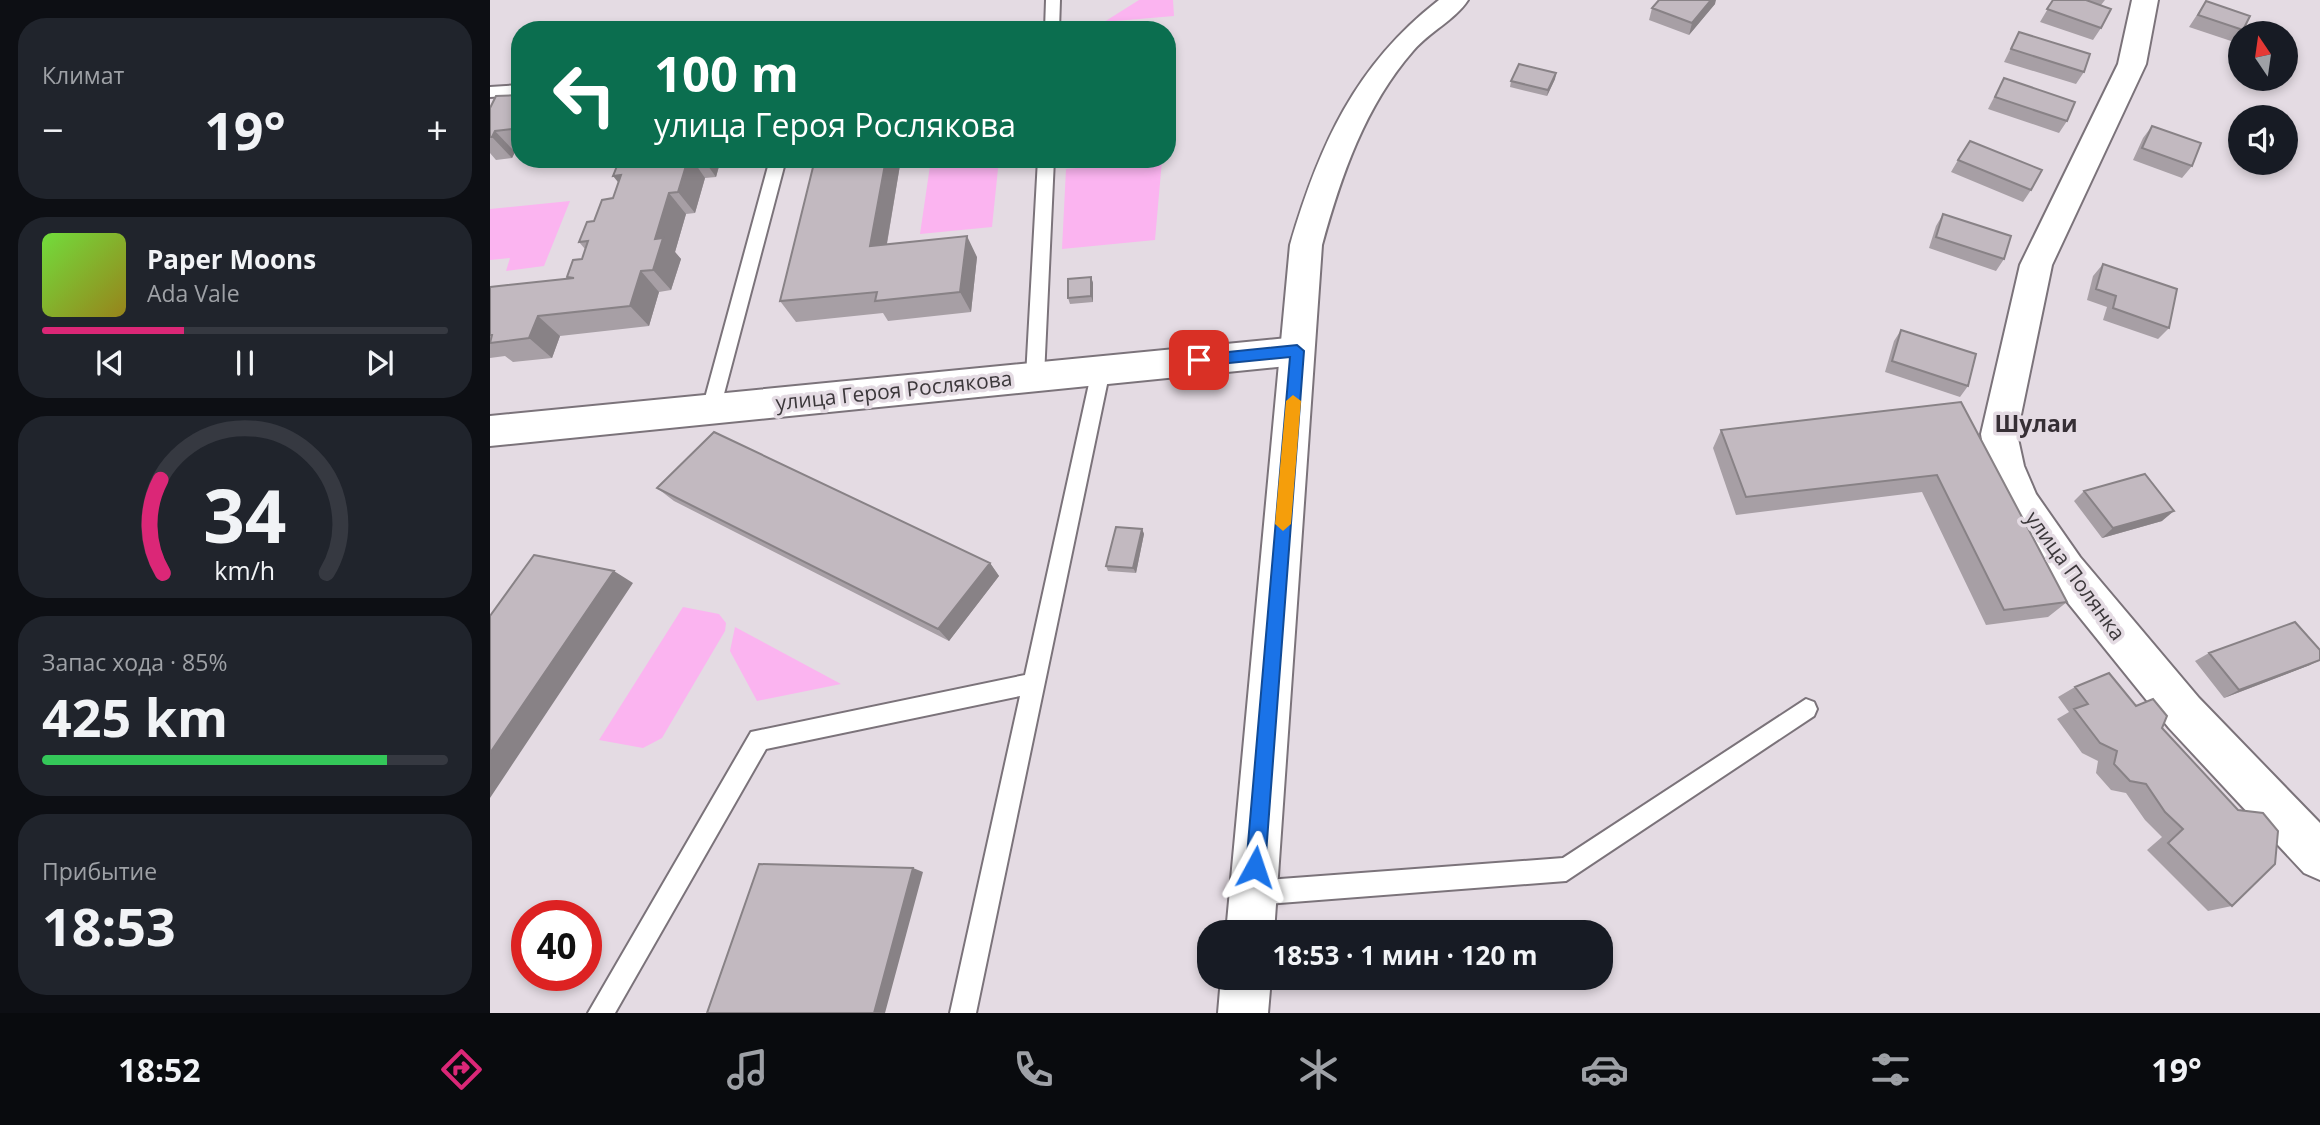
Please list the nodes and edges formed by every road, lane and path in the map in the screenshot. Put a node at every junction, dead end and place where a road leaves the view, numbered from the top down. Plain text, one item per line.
1 (1054, 0) edge
2 (1455, 0) edge
3 (2145, 0) edge
4 (1053, 21) edge
5 (511, 91) edge
6 (490, 92) edge
7 (776, 168) edge
8 (1045, 168) edge
9 (1297, 351) junction
10 (1101, 370) junction
11 (1035, 377) junction
12 (711, 409) junction
13 (490, 431) edge
14 (1034, 683) junction
15 (1806, 709) dead end
16 (2320, 857) edge
17 (1253, 893) junction
18 (1251, 920) edge
19 (1245, 990) edge
20 (601, 1013) edge
21 (963, 1013) edge
22 (1244, 1013) edge

1 - 4 lane
2 - 9 street
3 - 16 street, улица Полянка
5 - 6 lane
7 - 12 lane
8 - 11 lane
9 - 10 street, улица Героя Рослякова
9 - 17 street
10 - 11 street, улица Героя Рослякова
10 - 14 lane
11 - 12 street, улица Героя Рослякова
12 - 13 street, улица Героя Рослякова
14 - 20 lane
14 - 21 lane
15 - 17 lane
17 - 18 street
19 - 22 street

